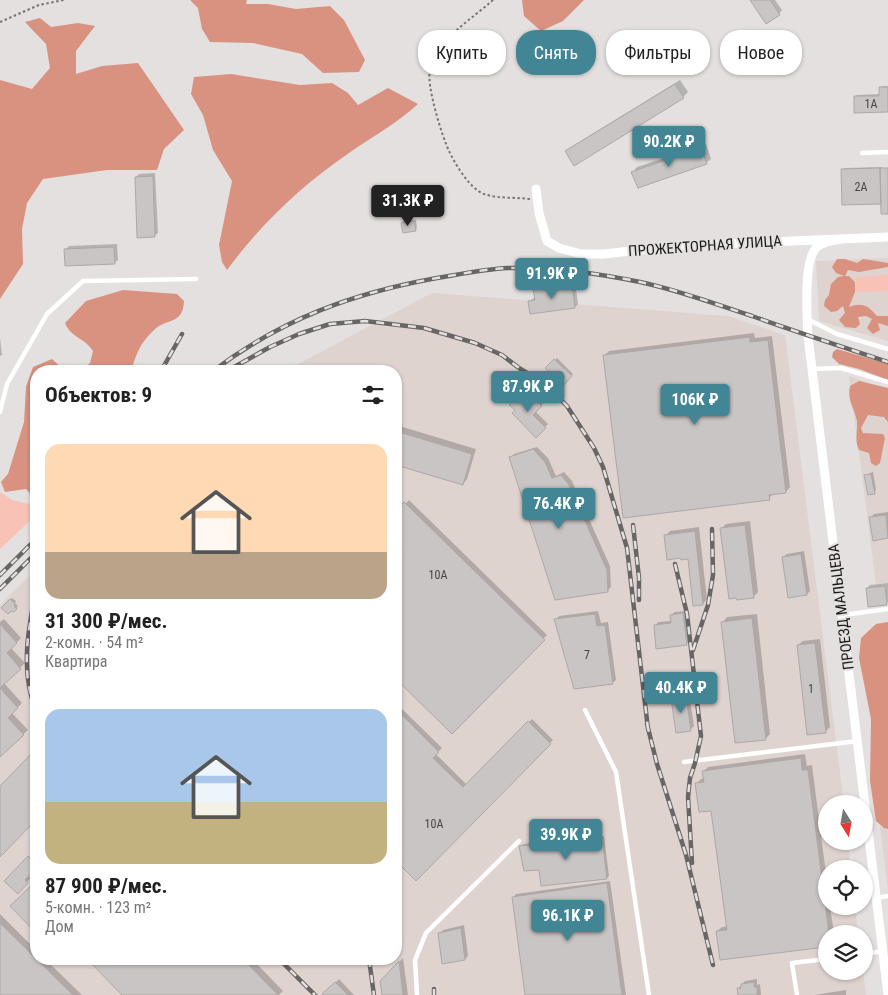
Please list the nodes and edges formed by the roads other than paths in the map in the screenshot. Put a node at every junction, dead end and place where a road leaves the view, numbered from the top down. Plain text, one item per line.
1 (888, 152) edge
2 (862, 153) dead end
3 (536, 189) dead end
4 (888, 237) edge
5 (842, 239) junction
6 (196, 279) dead end
7 (807, 319) junction
8 (888, 349) edge
9 (812, 369) junction
10 (888, 382) edge
11 (0, 412) edge
12 (888, 609) edge
13 (843, 615) junction
14 (585, 710) dead end
15 (858, 741) junction
16 (684, 762) dead end
17 (519, 842) dead end
18 (888, 896) edge
19 (876, 898) junction
20 (883, 951) junction
21 (873, 953) edge
22 (818, 960) edge
23 (416, 995) edge
24 (649, 995) edge
25 (797, 995) edge
26 (888, 995) edge

1 - 2 lane
3 - 5 street, ПРОЖЕКТОРНАЯ УЛИЦА
4 - 5 street, ПРОЖЕКТОРНАЯ УЛИЦА
5 - 7 street, ПРОЕЗД МАЛЬЦЕВА
6 - 11 lane
7 - 8 lane
7 - 9 street, ПРОЕЗД МАЛЬЦЕВА
9 - 10 lane
9 - 13 street, ПРОЕЗД МАЛЬЦЕВА
12 - 13 lane
13 - 15 street, ПРОЕЗД МАЛЬЦЕВА
14 - 24 lane
15 - 16 lane
15 - 19 street, ПРОЕЗД МАЛЬЦЕВА
17 - 23 lane
18 - 19 lane
19 - 20 street, ПРОЕЗД МАЛЬЦЕВА
20 - 21 lane
20 - 26 street, ПРОЕЗД МАЛЬЦЕВА
22 - 25 lane

